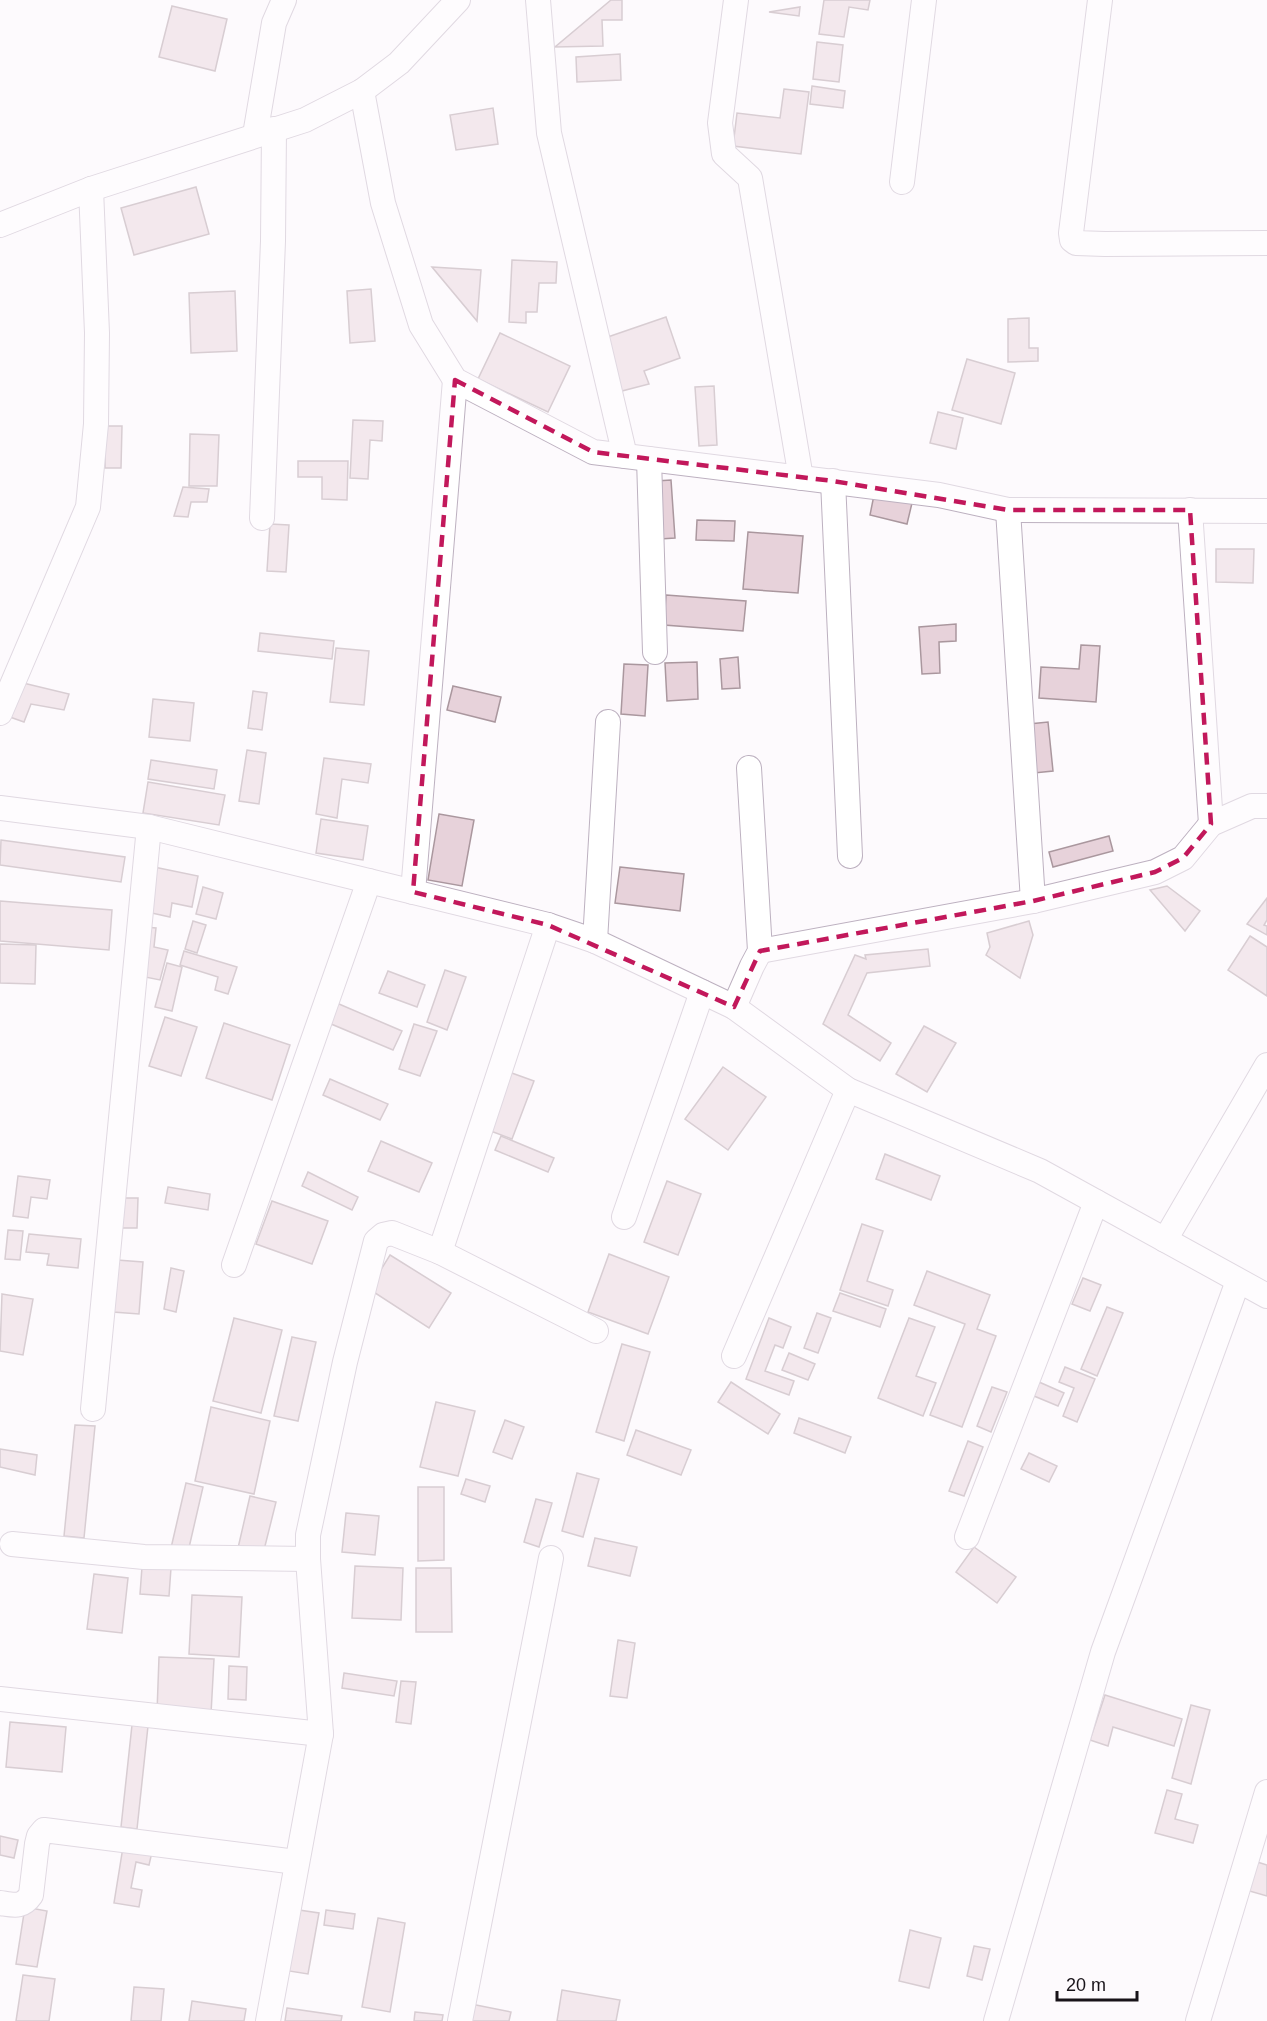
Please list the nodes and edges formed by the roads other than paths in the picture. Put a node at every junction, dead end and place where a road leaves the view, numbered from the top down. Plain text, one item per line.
1 (284, 0) edge
2 (458, 0) edge
3 (538, 0) edge
4 (736, 0) edge
5 (924, 0) edge
6 (1100, 0) edge
7 (362, 91) junction
8 (264, 132) junction
9 (902, 182) dead end
10 (91, 189) junction
11 (0, 225) edge
12 (1267, 243) edge
13 (455, 380) junction
14 (625, 456) junction
15 (649, 459) junction
16 (801, 478) junction
17 (833, 481) junction
18 (1008, 510) junction
19 (1190, 510) junction
20 (1267, 511) edge
21 (262, 518) dead end
22 (655, 652) dead end
23 (0, 713) edge
24 (608, 722) dead end
25 (749, 768) dead end
26 (1267, 806) edge
27 (0, 808) edge
28 (1211, 824) junction
29 (149, 827) junction
30 (850, 856) dead end
31 (369, 881) junction
32 (413, 892) junction
33 (1033, 901) junction
34 (548, 925) junction
35 (595, 941) junction
36 (760, 951) junction
37 (702, 992) junction
38 (734, 1007) junction
39 (1267, 1065) edge
40 (848, 1090) junction
41 (1096, 1202) junction
42 (624, 1217) dead end
43 (1165, 1240) junction
44 (440, 1252) junction
45 (234, 1265) dead end
46 (1238, 1281) junction
47 (1267, 1296) edge
48 (596, 1331) dead end
49 (734, 1356) dead end
50 (93, 1409) dead end
51 (967, 1537) dead end
52 (12, 1544) dead end
53 (551, 1558) dead end
54 (308, 1559) junction
55 (0, 1699) edge
56 (321, 1734) junction
57 (1267, 1791) edge
58 (296, 1862) junction
59 (0, 1903) edge
60 (268, 2021) edge
61 (460, 2021) edge
62 (996, 2021) edge
63 (1198, 2021) edge

1 - 8 street
2 - 7 street
3 - 14 street
4 - 16 street
5 - 9 street
6 - 12 street
7 - 8 street
7 - 13 street
8 - 10 street
8 - 21 street
10 - 11 street
10 - 23 street
13 - 14 street
13 - 32 street
14 - 15 street
15 - 16 street
15 - 22 street
16 - 17 street
17 - 18 street
17 - 30 street
18 - 19 street
18 - 33 street
19 - 20 street
19 - 28 street
24 - 35 street
25 - 36 street
26 - 28 street
27 - 29 street
28 - 33 street
29 - 31 street
29 - 50 street
31 - 32 street
31 - 45 street
32 - 34 street
33 - 36 street
34 - 35 street
34 - 44 street
35 - 37 street
36 - 38 street
37 - 38 street
37 - 42 street
38 - 40 street
39 - 43 street
40 - 41 street
40 - 49 street
41 - 43 street
41 - 51 street
43 - 46 street
44 - 48 street
44 - 54 street
46 - 47 street
46 - 62 street
52 - 54 street
53 - 61 street
54 - 56 street
55 - 56 street
56 - 58 street
57 - 63 street
58 - 59 street
58 - 60 street

